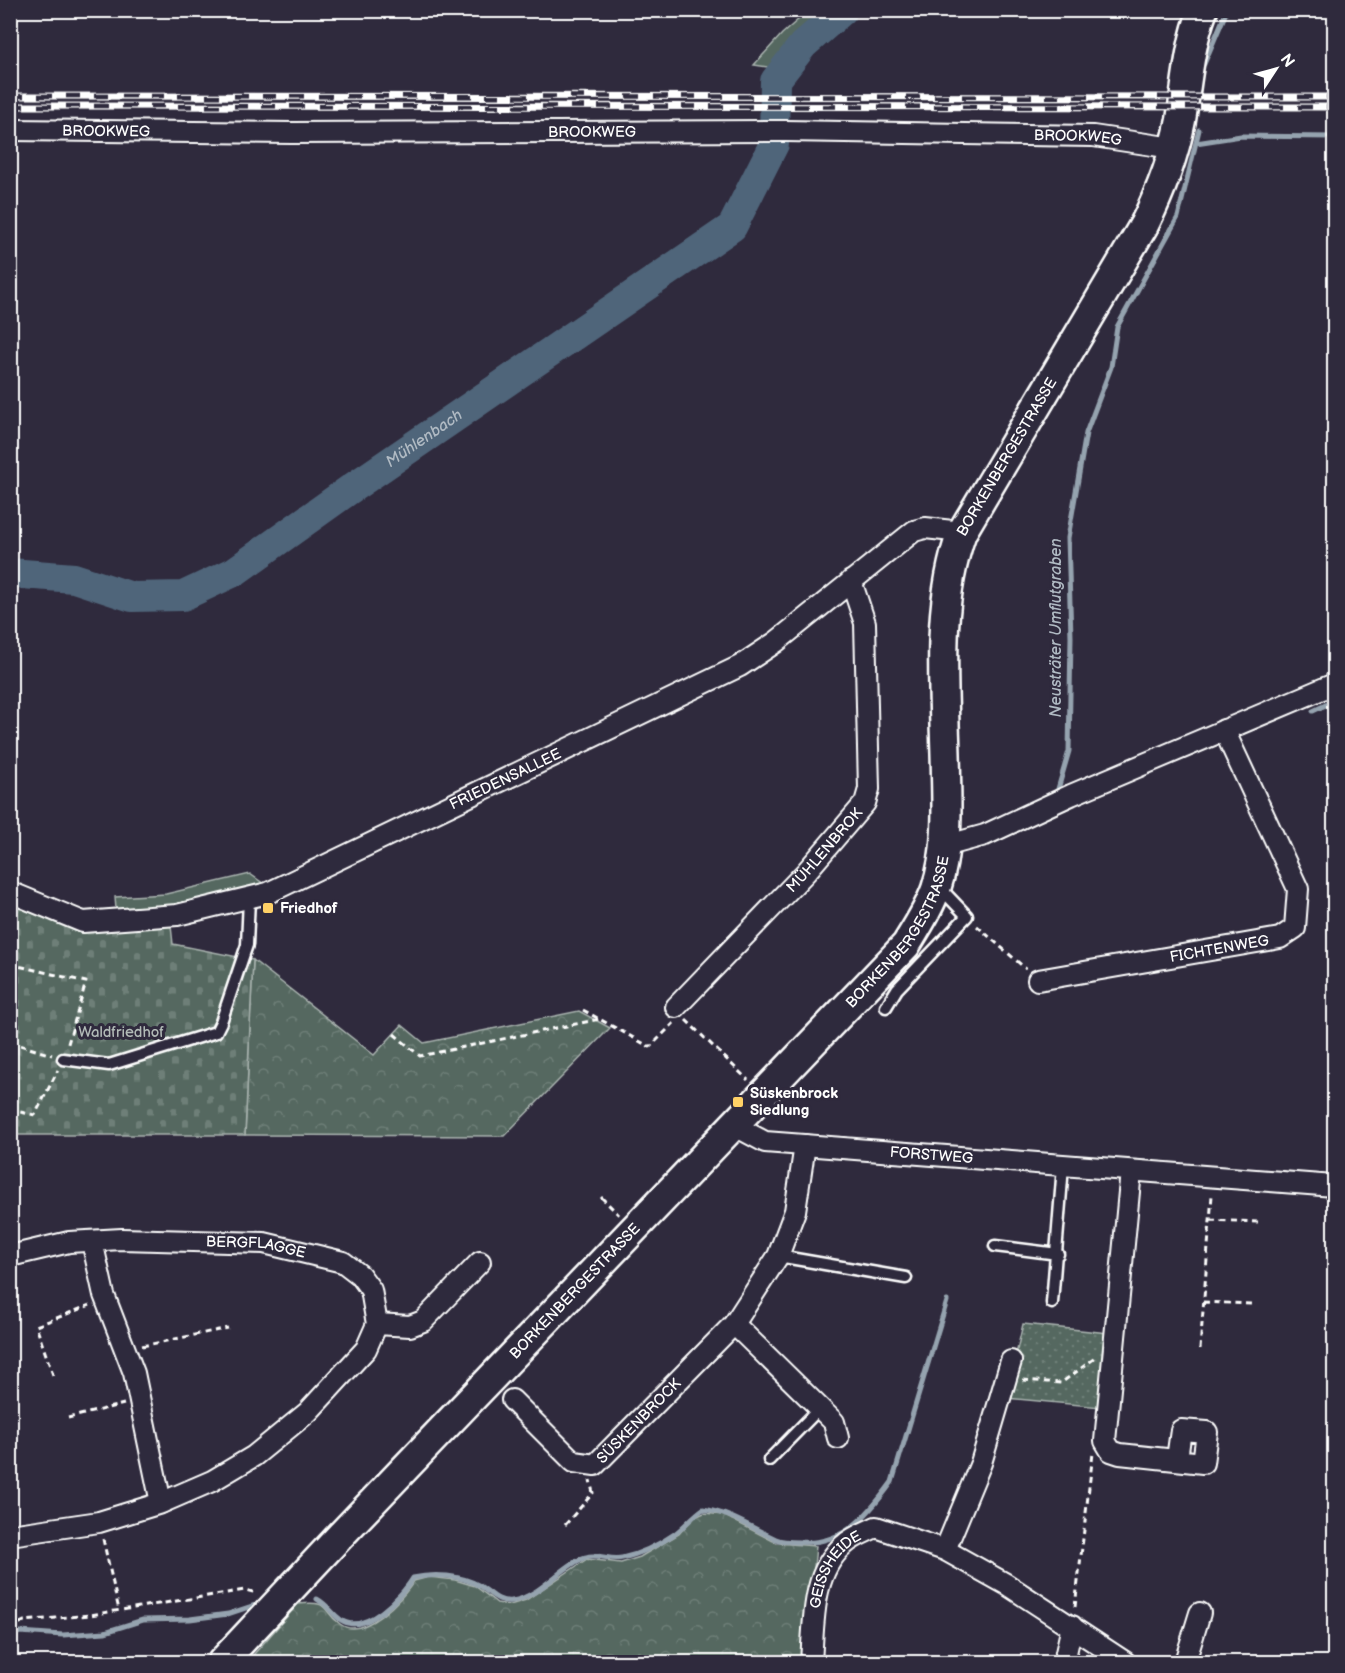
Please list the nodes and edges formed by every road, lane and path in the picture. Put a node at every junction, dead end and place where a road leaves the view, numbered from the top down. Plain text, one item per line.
1 (1203, 10) edge
2 (10, 130) edge
3 (1173, 148) junction
4 (962, 532) junction
5 (851, 581) junction
6 (1335, 684) edge
7 (1224, 730) junction
8 (945, 846) junction
9 (936, 889) junction
10 (10, 892) edge
11 (249, 898) junction
12 (967, 916) junction
13 (10, 964) edge
14 (1038, 980) joint
15 (886, 1007) dead end
16 (583, 1010) dead end
17 (678, 1011) junction
18 (600, 1019) junction
19 (394, 1034) dead end
20 (10, 1042) edge
21 (63, 1059) junction
22 (764, 1095) junction
23 (10, 1110) edge
24 (735, 1126) junction
25 (805, 1145) junction
26 (1063, 1166) junction
27 (1131, 1171) junction
28 (1214, 1178) junction
29 (1335, 1186) edge
30 (1210, 1220) junction
31 (1258, 1222) dead end
32 (92, 1241) junction
33 (995, 1245) dead end
34 (1058, 1254) junction
35 (778, 1256) junction
36 (10, 1257) edge
37 (480, 1262) dead end
38 (906, 1278) dead end
39 (106, 1300) junction
40 (1203, 1302) junction
41 (1052, 1303) dead end
42 (1251, 1304) dead end
43 (377, 1324) junction
44 (734, 1324) junction
45 (228, 1328) dead end
46 (1200, 1348) dead end
47 (126, 1349) junction
48 (1113, 1359) junction
49 (1009, 1370) joint
50 (53, 1375) dead end
51 (140, 1400) junction
52 (512, 1400) dead end
53 (820, 1408) junction
54 (68, 1418) dead end
55 (838, 1438) dead end
56 (1105, 1441) junction
57 (1173, 1459) dead end
58 (769, 1460) dead end
59 (587, 1464) junction
60 (161, 1503) junction
61 (99, 1522) junction
62 (565, 1525) dead end
63 (10, 1535) edge
64 (945, 1550) junction
65 (281, 1599) junction
66 (119, 1610) junction
67 (1200, 1613) dead end
68 (1072, 1626) junction
69 (10, 1628) edge
70 (222, 1662) edge
71 (811, 1662) edge
72 (1064, 1662) edge
73 (1125, 1662) edge
74 (1185, 1662) edge

1 - 3 street, BORKENBERGESTRASSE
2 - 3 street, BROOKWEG
3 - 4 street, BORKENBERGESTRASSE
4 - 5 street, FRIEDENSALLEE
4 - 8 street, BORKENBERGESTRASSE
5 - 11 street, FRIEDENSALLEE
5 - 17 street, MÜHLENBROK
6 - 7 street
7 - 8 street
7 - 14 street, FICHTENWEG
8 - 9 street, BORKENBERGESTRASSE
9 - 12 lane
9 - 22 street, BORKENBERGESTRASSE
10 - 11 street, FRIEDENSALLEE
11 - 21 lane
12 - 14 path
12 - 15 lane
13 - 21 path
16 - 18 path
17 - 18 path
17 - 22 path
18 - 19 path
20 - 21 path
21 - 23 path
22 - 24 street, BORKENBERGESTRASSE
24 - 25 street, FORSTWEG
24 - 65 street, BORKENBERGESTRASSE
25 - 26 street, FORSTWEG
25 - 35 street, SÜSKENBROCK
26 - 27 street, FORSTWEG
26 - 34 lane
27 - 28 street, FORSTWEG
27 - 48 street
28 - 29 street, FORSTWEG
28 - 30 path
30 - 31 path
30 - 40 path
32 - 36 street, BERGFLAGGE
32 - 39 street
32 - 43 street, BERGFLAGGE
33 - 34 lane
34 - 41 lane
35 - 38 lane
35 - 44 street, SÜSKENBROCK
37 - 43 street
39 - 47 street
39 - 50 path
40 - 42 path
40 - 46 path
43 - 60 street
44 - 53 street
44 - 59 street, SÜSKENBROCK
45 - 47 path
47 - 51 street
48 - 49 path
48 - 56 street
49 - 64 street
51 - 54 path
51 - 60 street
52 - 59 street, SÜSKENBROCK
53 - 55 street
53 - 58 lane
56 - 57 street
56 - 68 path
59 - 62 path
60 - 61 street
61 - 63 street
61 - 66 path
64 - 68 street, GEISSHEIDE
64 - 71 street, GEISSHEIDE
65 - 66 path
65 - 70 street, BORKENBERGESTRASSE
66 - 69 path
67 - 74 street
68 - 72 street
68 - 73 street, GEISSHEIDE

